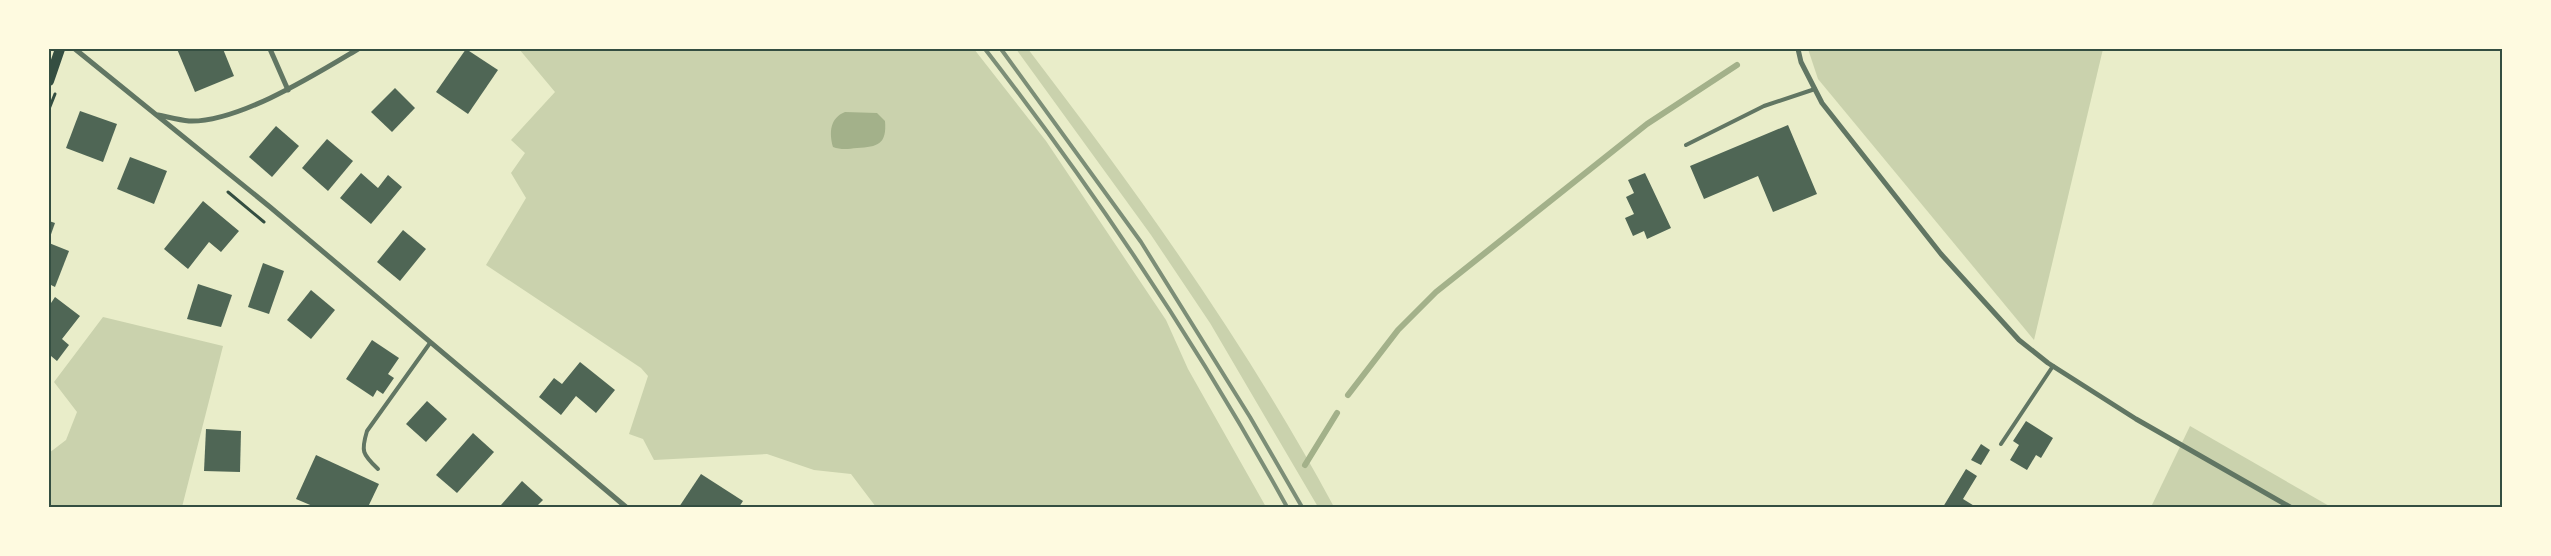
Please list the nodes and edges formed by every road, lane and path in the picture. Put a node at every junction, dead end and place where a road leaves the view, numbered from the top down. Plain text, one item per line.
1 (60, 49) edge
2 (75, 49) edge
3 (270, 49) edge
4 (358, 49) edge
5 (1798, 49) edge
6 (49, 81) edge
7 (1814, 89) junction
8 (288, 90) junction
9 (55, 93) dead end
10 (49, 109) edge
11 (158, 115) junction
12 (1686, 145) dead end
13 (226, 190) dead end
14 (264, 222) dead end
15 (430, 343) junction
16 (2053, 366) junction
17 (2001, 444) dead end
18 (378, 469) dead end
19 (626, 507) edge
20 (2290, 507) edge

1 - 6 main road
2 - 11 street
3 - 8 street
4 - 8 street
5 - 7 street
7 - 12 lane
7 - 16 street
8 - 11 street
9 - 10 path
11 - 15 street
13 - 14 path
15 - 18 lane
15 - 19 street
16 - 17 lane
16 - 20 street

